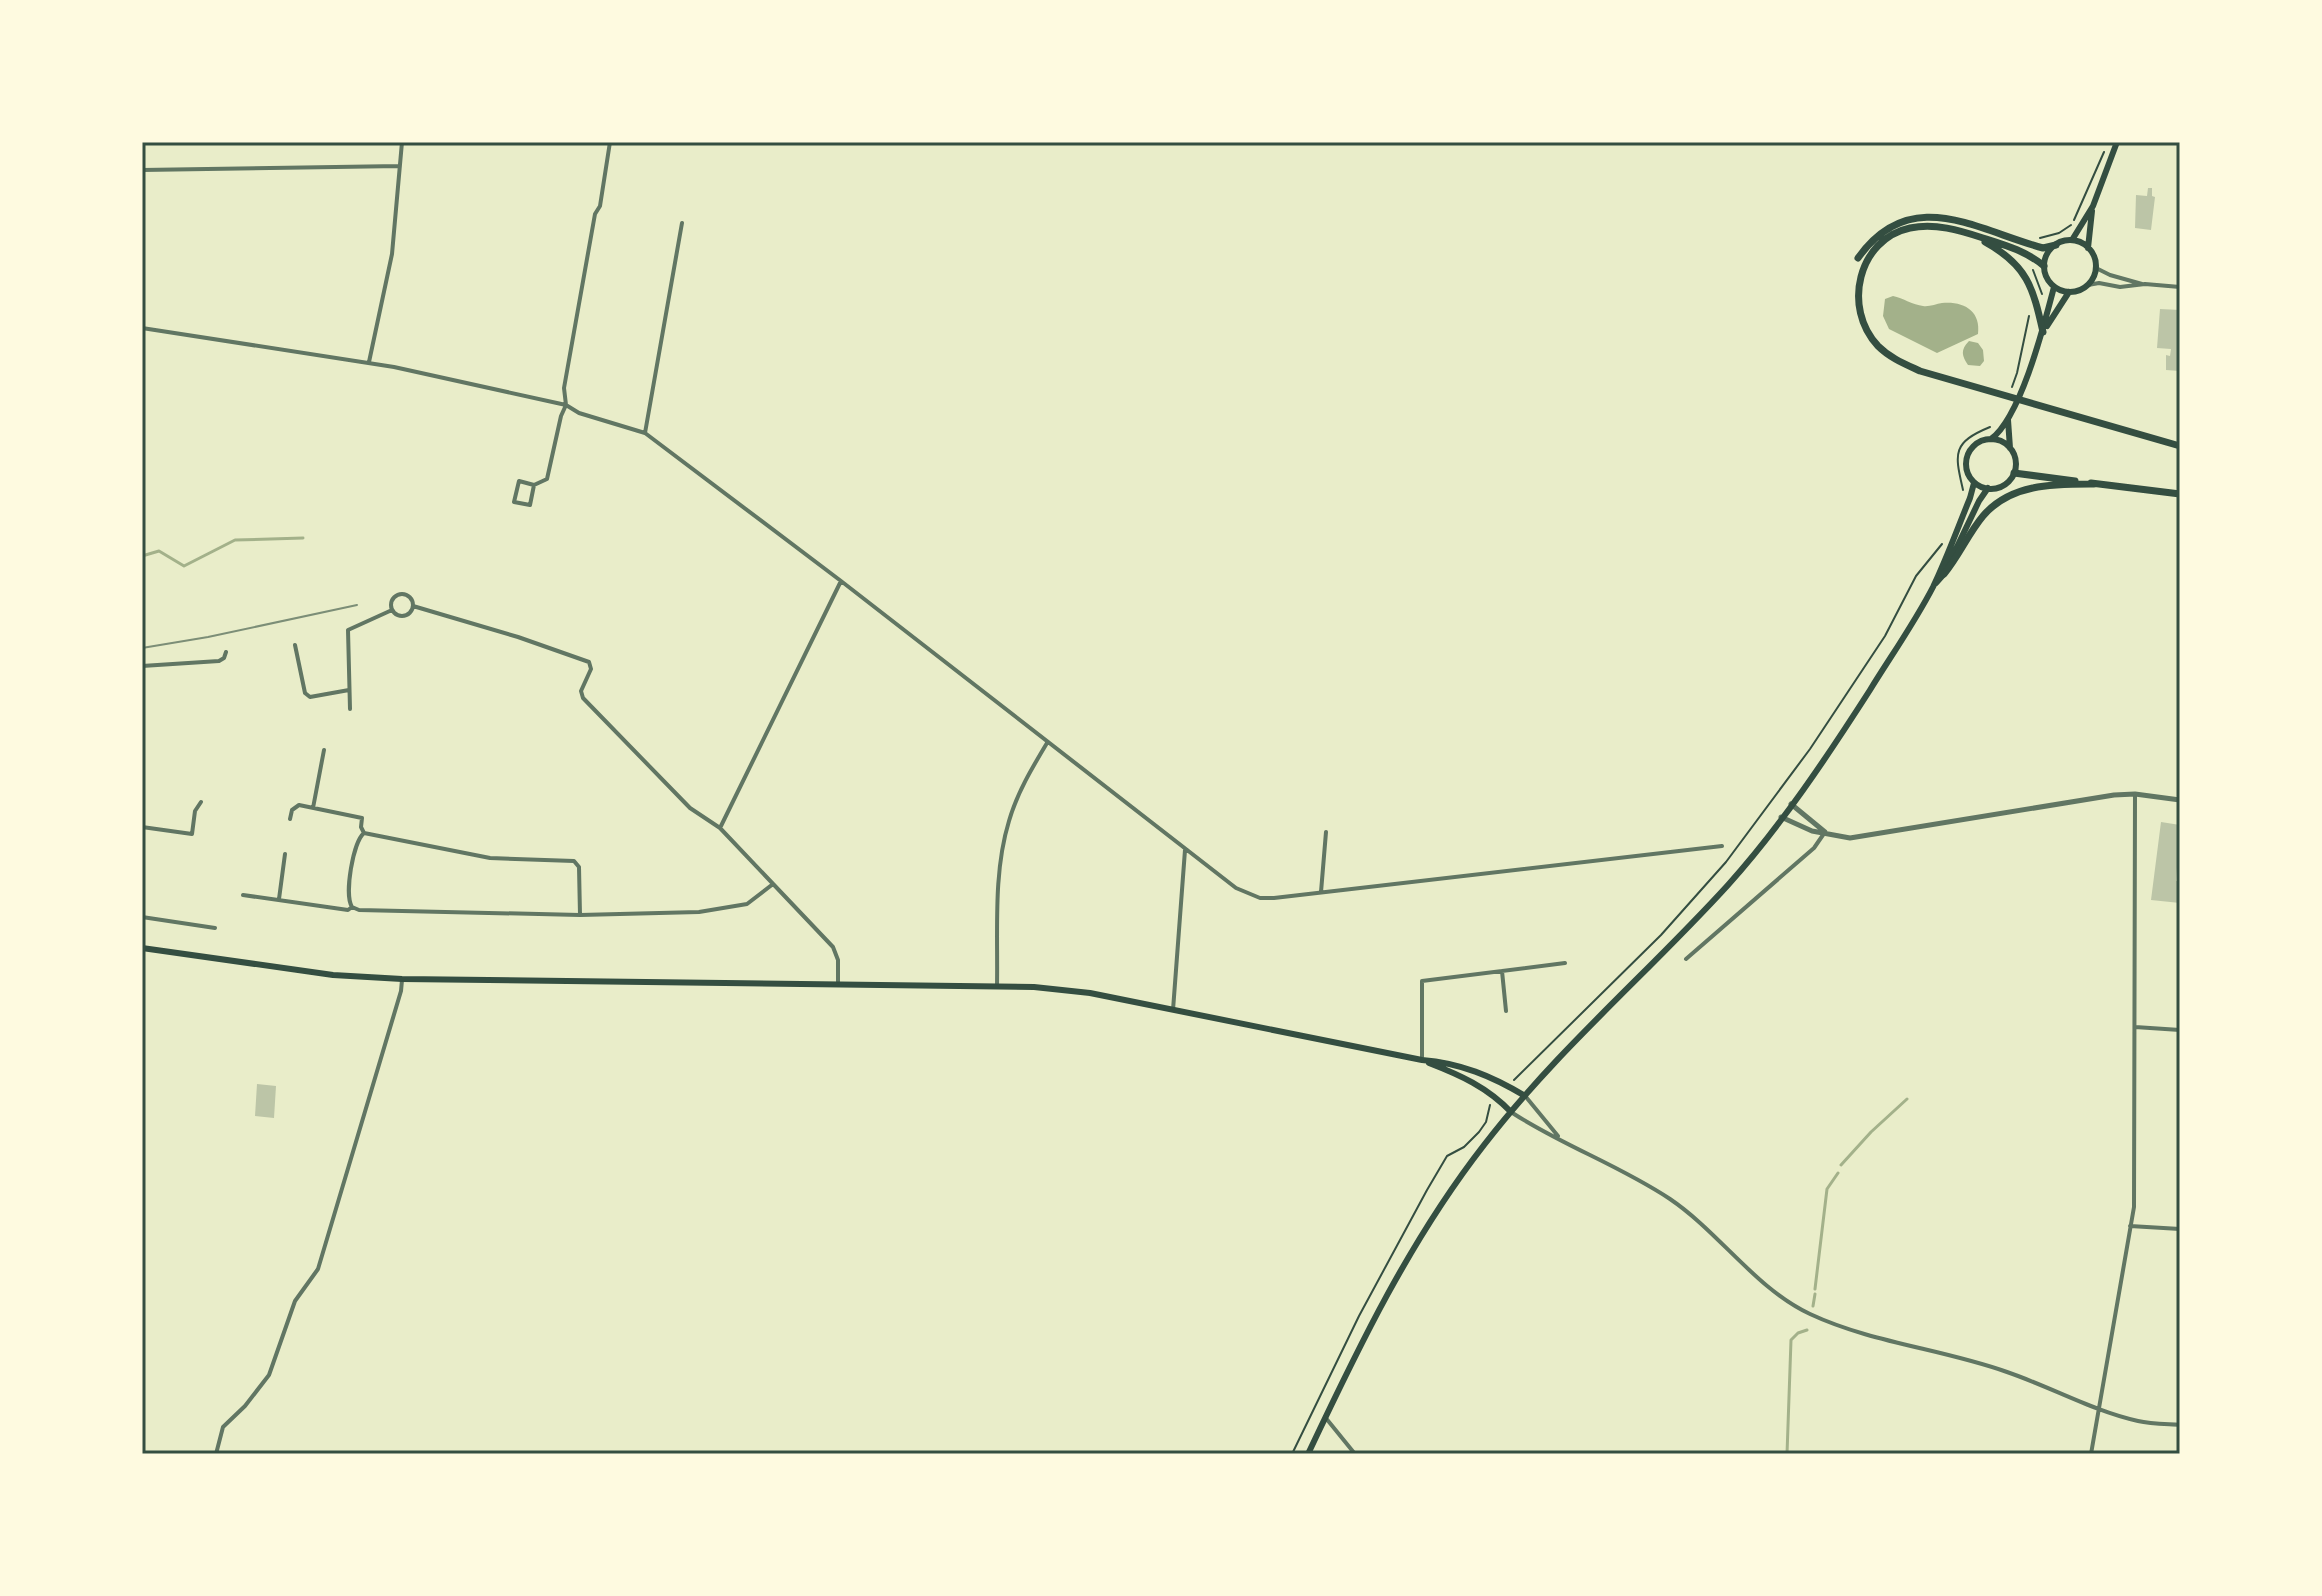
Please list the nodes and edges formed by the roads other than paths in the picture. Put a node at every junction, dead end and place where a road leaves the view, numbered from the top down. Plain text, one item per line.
1 (402, 142) edge
2 (610, 142) edge
3 (2117, 142) edge
4 (400, 166) junction
5 (142, 170) edge
6 (2093, 206) junction
7 (682, 223) dead end
8 (1965, 232) junction
9 (2072, 240) junction
10 (2056, 245) junction
11 (2088, 248) junction
12 (1858, 258) dead end
13 (2044, 266) junction
14 (2096, 268) junction
15 (2145, 284) junction
16 (2088, 285) junction
17 (2054, 287) junction
18 (2180, 287) edge
19 (2069, 292) junction
20 (142, 328) edge
21 (2043, 332) junction
22 (369, 362) junction
23 (566, 405) junction
24 (2008, 420) junction
25 (645, 433) junction
26 (1991, 439) junction
27 (2180, 446) edge
28 (2010, 448) junction
29 (2014, 473) junction
30 (1974, 483) junction
31 (2094, 484) junction
32 (534, 485) junction
33 (1988, 488) junction
34 (2180, 494) edge
35 (1944, 574) junction
36 (841, 581) junction
37 (1932, 587) junction
38 (413, 606) junction
39 (392, 610) junction
40 (295, 645) dead end
41 (226, 652) dead end
42 (142, 666) edge
43 (349, 690) junction
44 (350, 709) dead end
45 (1047, 743) junction
46 (324, 750) dead end
47 (2135, 794) junction
48 (2180, 800) edge
49 (201, 802) dead end
50 (1791, 804) junction
51 (313, 808) junction
52 (1781, 817) junction
53 (290, 819) dead end
54 (142, 827) edge
55 (720, 828) junction
56 (1326, 832) dead end
57 (1825, 832) junction
58 (364, 833) junction
59 (1722, 846) dead end
60 (1185, 850) junction
61 (285, 854) dead end
62 (773, 884) junction
63 (1321, 892) junction
64 (243, 895) dead end
65 (279, 900) junction
66 (352, 907) junction
67 (580, 915) junction
68 (142, 917) edge
69 (215, 928) dead end
70 (142, 948) edge
71 (1686, 959) dead end
72 (1565, 963) dead end
73 (1502, 971) junction
74 (402, 979) junction
75 (838, 984) junction
76 (997, 986) junction
77 (1173, 1010) junction
78 (1506, 1011) dead end
79 (2135, 1027) junction
80 (2180, 1030) edge
81 (1422, 1060) junction
82 (1525, 1096) junction
83 (1511, 1112) junction
84 (1560, 1138) junction
85 (2130, 1226) junction
86 (2180, 1229) edge
87 (2100, 1409) junction
88 (1325, 1417) junction
89 (2180, 1425) edge
90 (216, 1454) edge
91 (1308, 1454) edge
92 (1355, 1454) edge
93 (2091, 1454) edge

1 - 4 street
2 - 23 street
3 - 6 main road
4 - 5 street
4 - 22 street
6 - 9 main road
6 - 11 main road
7 - 25 street
8 - 13 main road
8 - 21 main road
8 - 27 main road
9 - 10 main road
9 - 11 main road
10 - 12 main road
10 - 13 main road
11 - 14 main road
13 - 17 main road
14 - 15 street
14 - 16 main road
15 - 16 street
15 - 18 street
16 - 19 main road
17 - 19 main road
17 - 21 main road
19 - 21 main road
20 - 22 street
21 - 24 main road
22 - 23 street
23 - 25 street
23 - 32 street
24 - 26 main road
24 - 28 main road
25 - 36 street
26 - 28 main road
26 - 30 main road
28 - 29 main road
29 - 31 main road
29 - 33 main road
30 - 33 main road
30 - 37 main road
31 - 34 main road
31 - 35 main road
32 - 32 street
33 - 35 main road
35 - 37 main road
36 - 45 street
36 - 55 street
37 - 50 main road
38 - 39 street
38 - 39 street
38 - 55 street
39 - 43 street
40 - 43 street
41 - 42 street
43 - 44 street
45 - 60 street
45 - 76 street
46 - 51 street
47 - 48 street
47 - 57 street
47 - 79 street
49 - 54 street
50 - 52 main road
50 - 57 street
51 - 53 street
51 - 58 street
52 - 57 street
52 - 82 main road
55 - 62 street
56 - 63 street
57 - 71 street
58 - 66 street
58 - 67 street
59 - 63 street
60 - 63 street
60 - 77 street
61 - 65 street
62 - 67 street
62 - 75 street
64 - 65 street
65 - 66 street
66 - 67 street
68 - 69 street
70 - 74 main road
72 - 73 street
73 - 78 street
73 - 81 street
74 - 75 main road
74 - 90 street
75 - 76 main road
76 - 77 main road
77 - 81 main road
79 - 80 street
79 - 85 street
81 - 82 main road
81 - 83 main road
82 - 83 main road
82 - 84 street
83 - 84 street
83 - 88 main road
84 - 87 street
85 - 86 street
85 - 87 street
87 - 89 street
87 - 93 street
88 - 91 main road
88 - 92 street

